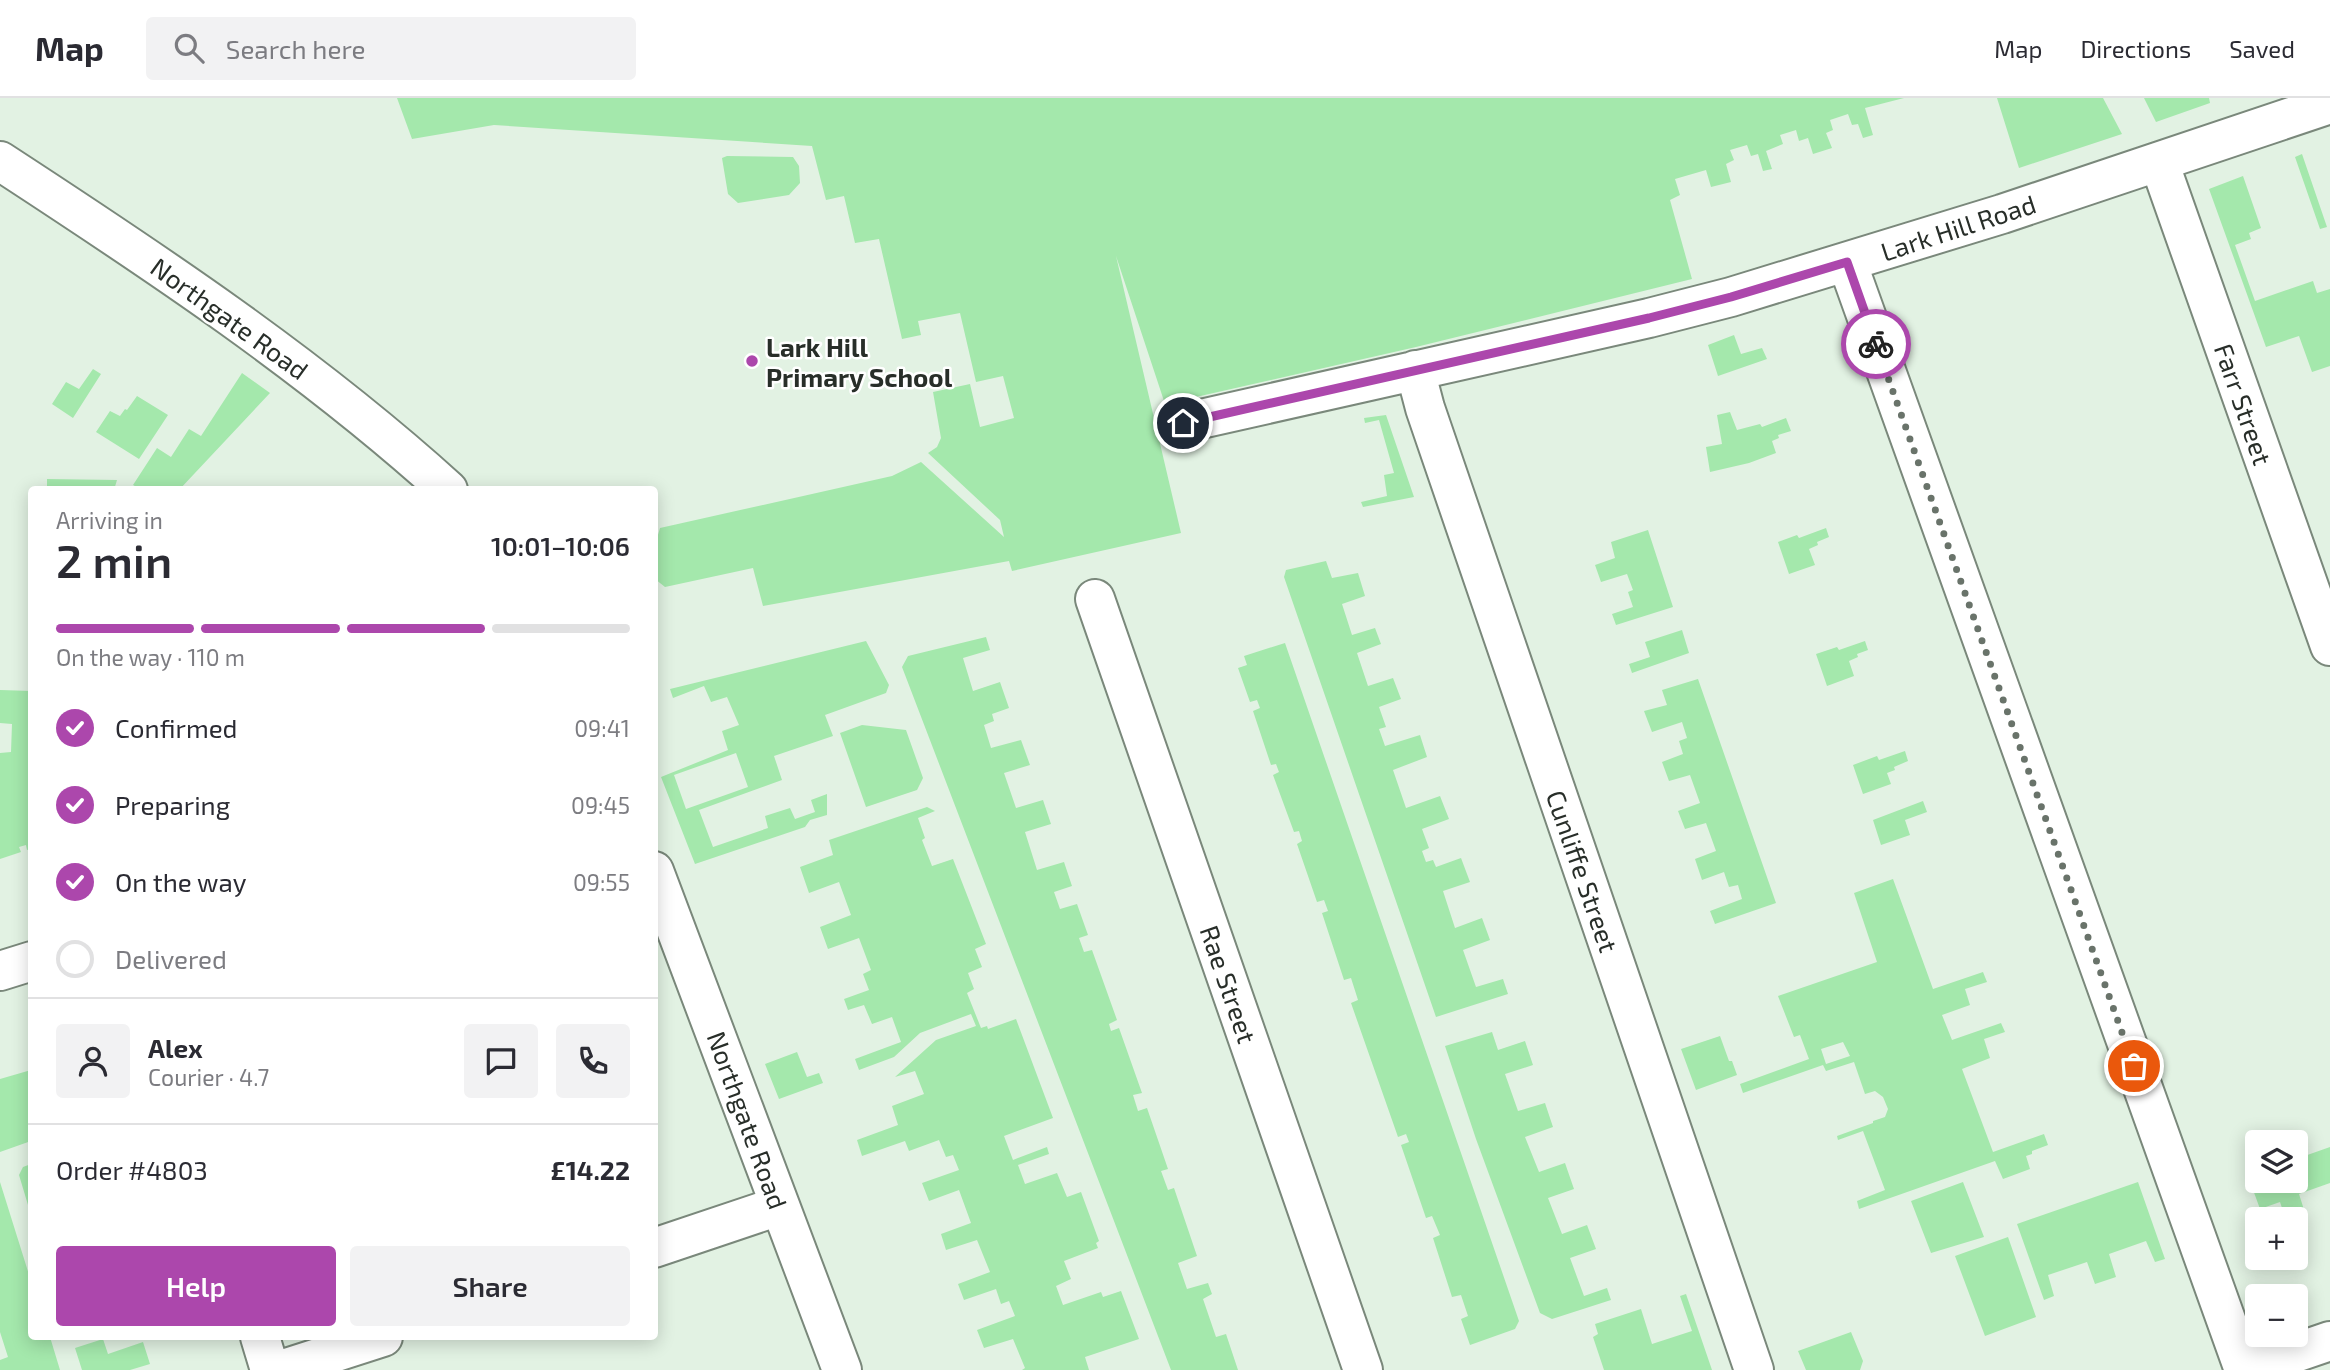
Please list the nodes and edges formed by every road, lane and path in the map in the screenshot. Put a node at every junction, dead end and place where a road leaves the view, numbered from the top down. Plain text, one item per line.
1 (2330, 104) edge
2 (0, 161) edge
3 (2159, 162) junction
4 (1847, 262) junction
5 (1415, 370) junction
6 (1183, 423) dead end
7 (443, 486) edge
8 (1095, 599) dead end
9 (2330, 646) edge
10 (658, 881) edge
11 (28, 962) edge
12 (0, 971) edge
13 (779, 1206) junction
14 (658, 1247) edge
15 (261, 1340) edge
16 (374, 1340) edge
17 (2330, 1340) edge
18 (270, 1370) edge
19 (280, 1370) edge
20 (842, 1370) edge
21 (1363, 1370) edge
22 (1754, 1370) edge
23 (2244, 1370) edge

1 - 3 street, Lark Hill Road
2 - 7 street, Northgate Road
3 - 4 street, Lark Hill Road
3 - 9 street, Farr Street
4 - 5 street, Lark Hill Road
4 - 23 street
5 - 6 street, Lark Hill Road
5 - 22 street, Cunliffe Street
8 - 21 street, Rae Street
10 - 13 street, Northgate Road
11 - 12 street
13 - 14 street
13 - 20 street, Northgate Road
15 - 18 street
16 - 19 street
17 - 23 street

